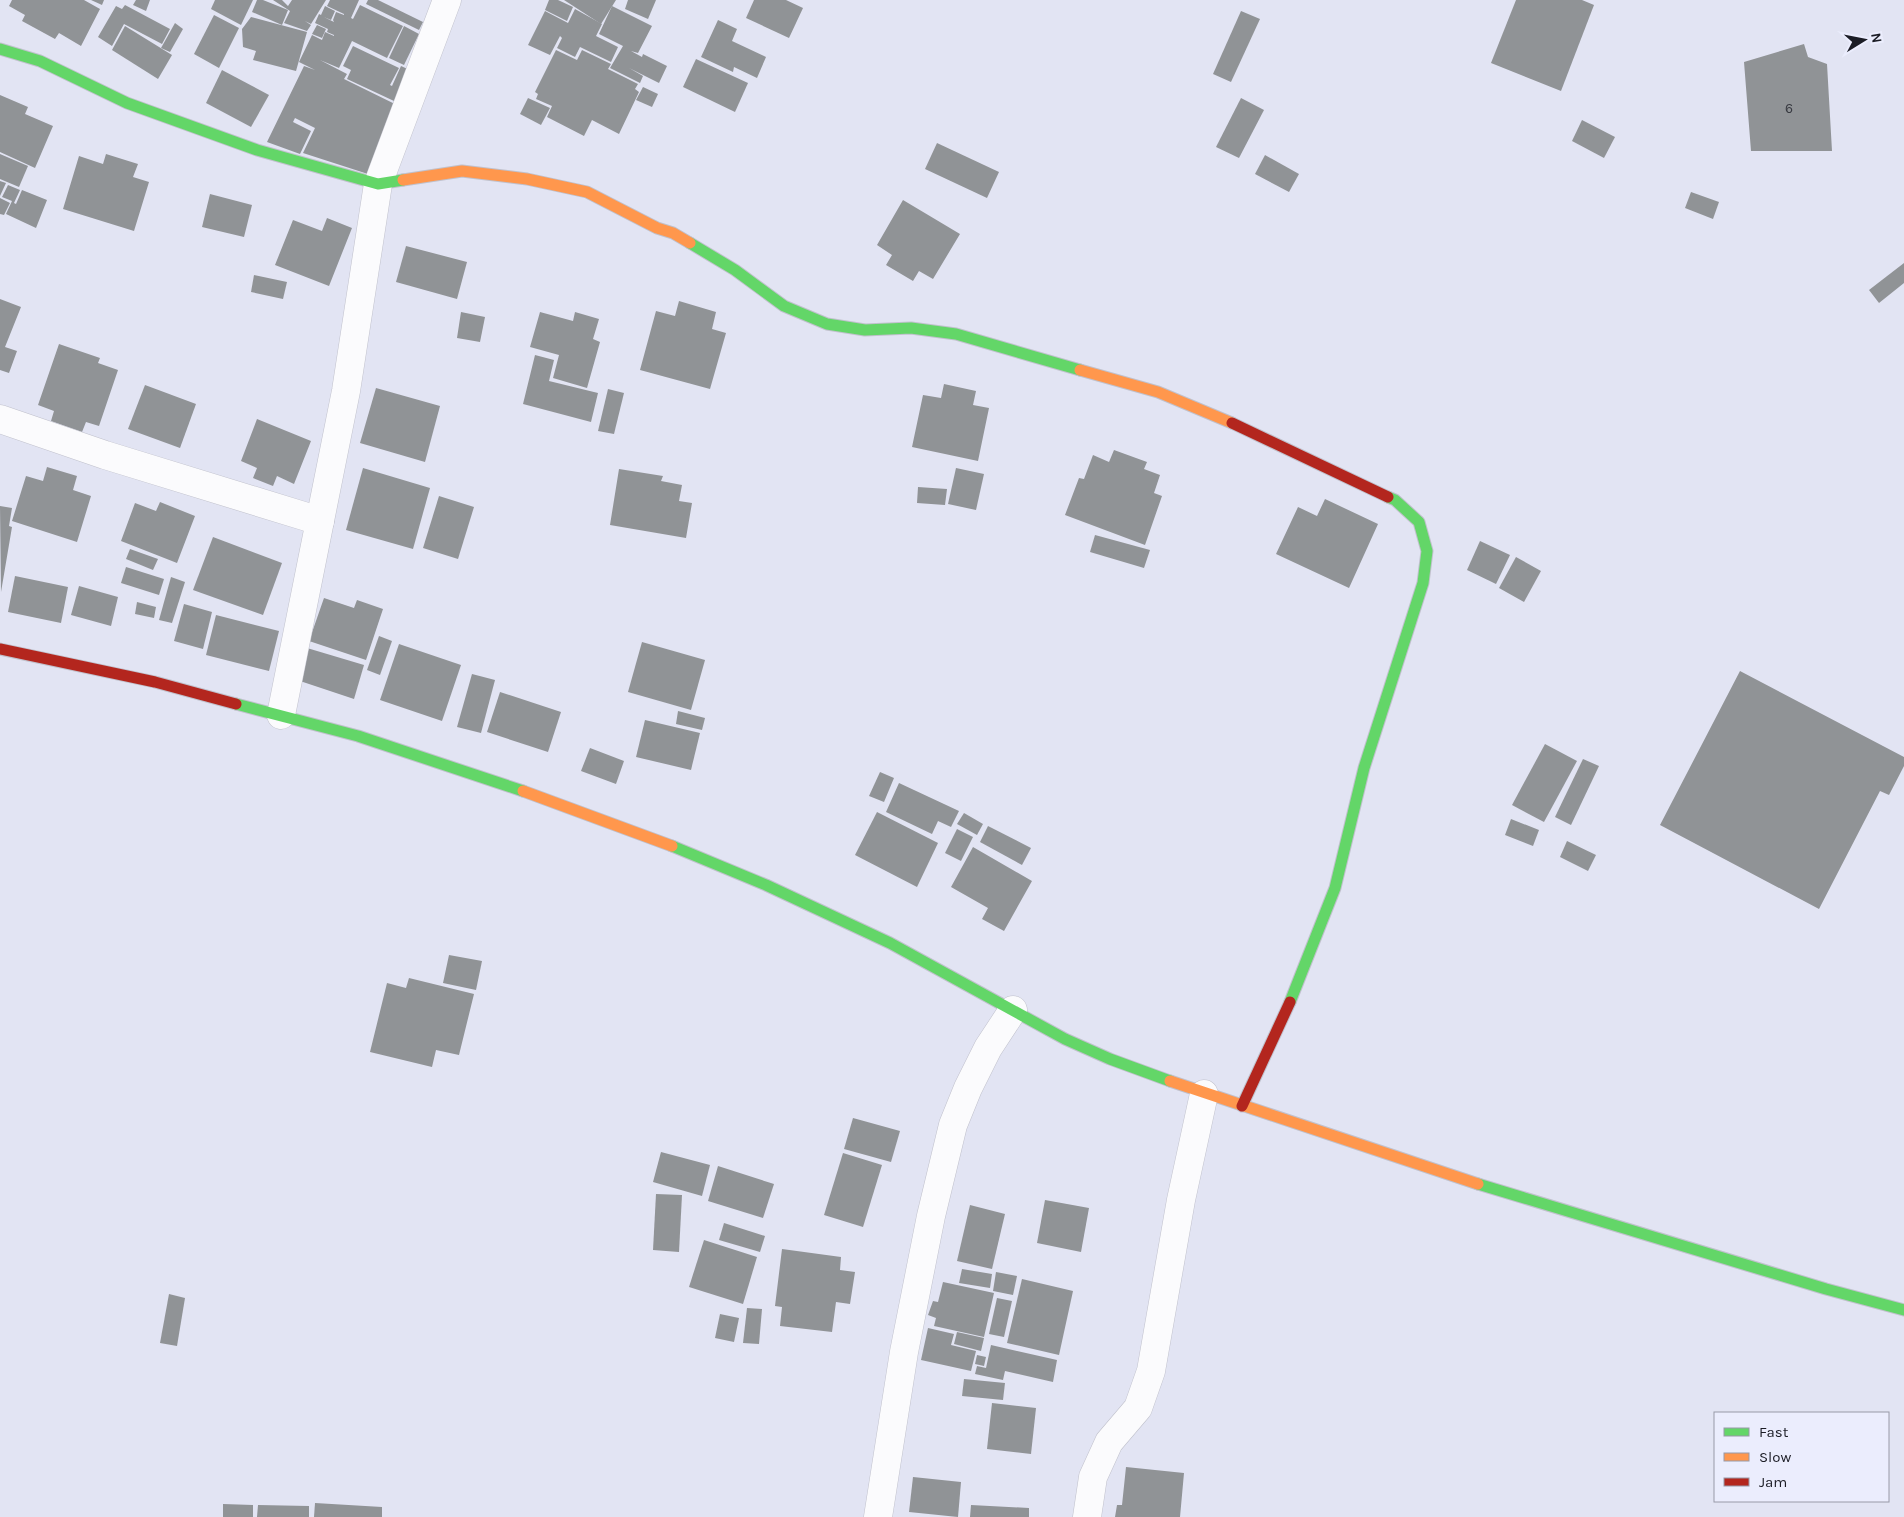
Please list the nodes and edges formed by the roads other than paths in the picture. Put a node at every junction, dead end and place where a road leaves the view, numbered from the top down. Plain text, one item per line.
1 (447, 0) edge
2 (0, 49) edge
3 (378, 184) junction
4 (0, 419) edge
5 (320, 521) junction
6 (0, 649) edge
7 (281, 715) junction
8 (1012, 1010) junction
9 (1204, 1094) junction
10 (1242, 1106) junction
11 (1904, 1310) edge
12 (878, 1517) edge
13 (1087, 1517) edge

1 - 3 street
2 - 3 street
3 - 5 street
3 - 10 street
4 - 5 street
5 - 7 street
6 - 7 street
7 - 8 street
8 - 9 street
8 - 12 street
9 - 10 street
9 - 13 street
10 - 11 street

